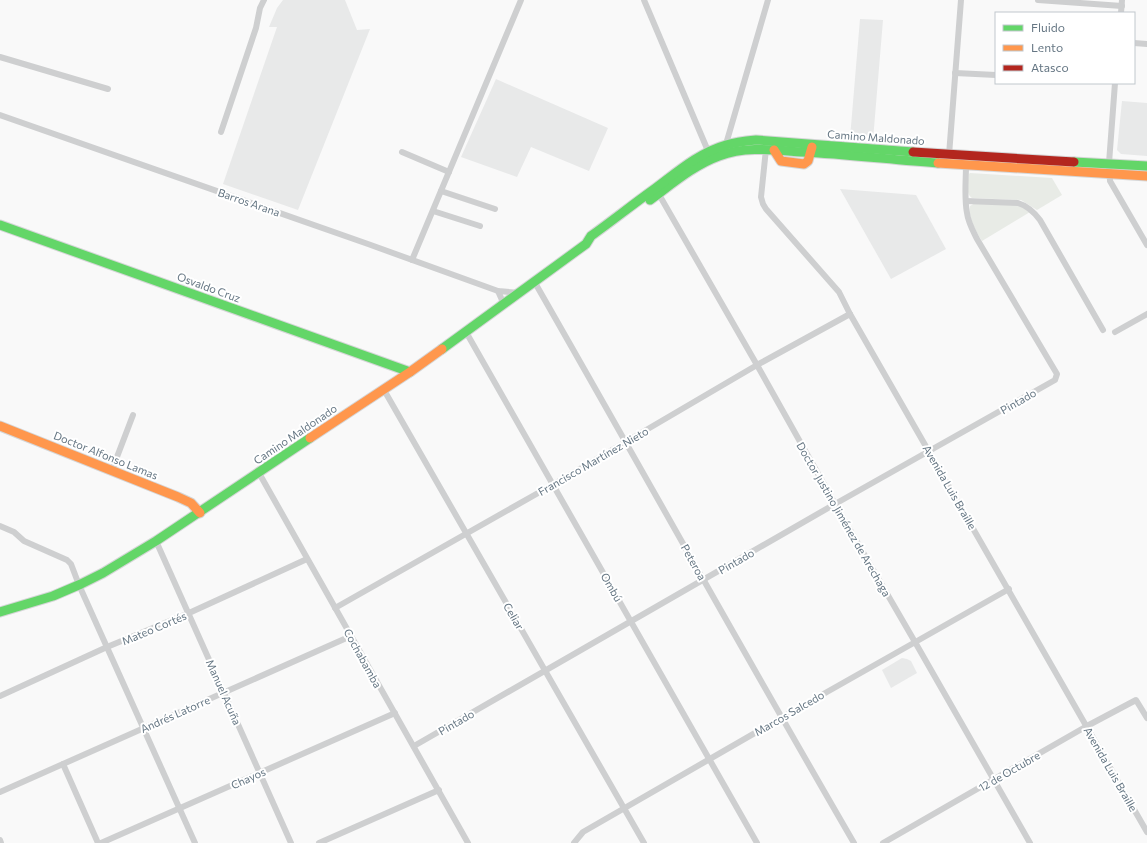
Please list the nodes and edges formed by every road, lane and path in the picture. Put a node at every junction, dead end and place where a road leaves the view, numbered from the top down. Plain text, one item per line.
1 (264, 0) edge
2 (521, 0) edge
3 (644, 0) edge
4 (768, 0) edge
5 (962, 0) edge
6 (1038, 0) edge
7 (1122, 3) edge
8 (1135, 43) edge
9 (1147, 44) edge
10 (0, 57) edge
11 (955, 73) junction
12 (995, 75) edge
13 (1115, 84) edge
14 (108, 90) dead end
15 (0, 115) edge
16 (221, 132) dead end
17 (726, 144) junction
18 (812, 148) junction
19 (770, 150) junction
20 (402, 152) dead end
21 (708, 152) junction
22 (949, 155) junction
23 (1109, 163) junction
24 (966, 166) junction
25 (1147, 166) edge
26 (449, 172) junction
27 (1109, 174) junction
28 (1147, 176) edge
29 (441, 191) junction
30 (657, 191) junction
31 (966, 201) junction
32 (495, 209) dead end
33 (433, 211) junction
34 (0, 225) edge
35 (480, 226) dead end
36 (1147, 246) edge
37 (412, 260) junction
38 (534, 281) junction
39 (498, 291) junction
40 (520, 293) junction
41 (501, 307) junction
42 (850, 314) junction
43 (1147, 314) edge
44 (1103, 330) dead end
45 (466, 332) junction
46 (1115, 332) dead end
47 (757, 365) junction
48 (410, 372) junction
49 (384, 390) junction
50 (133, 415) dead end
51 (0, 426) edge
52 (626, 442) junction
53 (930, 451) junction
54 (112, 470) junction
55 (259, 473) junction
56 (554, 484) junction
57 (835, 504) junction
58 (200, 513) junction
59 (0, 526) edge
60 (466, 534) junction
61 (156, 541) junction
62 (307, 559) junction
63 (704, 579) junction
64 (79, 585) junction
65 (1009, 590) junction
66 (335, 608) junction
67 (0, 612) edge
68 (189, 613) junction
69 (631, 621) junction
70 (351, 636) junction
71 (915, 642) junction
72 (107, 647) junction
73 (545, 671) junction
74 (224, 692) junction
75 (0, 696) edge
76 (395, 713) junction
77 (781, 718) junction
78 (1147, 718) edge
79 (1087, 726) junction
80 (143, 728) junction
81 (414, 746) junction
82 (710, 759) junction
83 (62, 764) junction
84 (260, 772) junction
85 (994, 780) junction
86 (438, 790) junction
87 (0, 792) edge
88 (179, 808) junction
89 (624, 809) junction
90 (1147, 832) edge
91 (98, 843) edge
92 (101, 843) edge
93 (195, 843) edge
94 (291, 843) edge
95 (319, 843) edge
96 (468, 843) edge
97 (574, 843) edge
98 (644, 843) edge
99 (757, 843) edge
100 (854, 843) edge
101 (883, 843) edge
102 (1030, 843) edge

1 - 16 street
2 - 26 street
3 - 21 street
4 - 17 street
5 - 11 street
6 - 7 street
8 - 9 street
10 - 14 street
11 - 12 street
11 - 22 street
13 - 23 street
15 - 37 street, Barros Arana
17 - 18 main road, Camino Maldonado
17 - 21 main road, Camino Maldonado
18 - 19 main road
18 - 22 main road, Camino Maldonado
18 - 24 main road, Camino Maldonado
19 - 30 main road, Camino Maldonado
19 - 42 street, Avenida Luis Braille
20 - 26 street
21 - 30 main road, Camino Maldonado
22 - 23 main road, Camino Maldonado
23 - 25 main road, Camino Maldonado
23 - 27 street
24 - 27 main road, Camino Maldonado
24 - 31 street
26 - 29 street
27 - 28 main road, Camino Maldonado
27 - 36 street
29 - 32 street
29 - 33 street
30 - 38 main road, Camino Maldonado
30 - 47 street, Doctor Justino Jiménez de Arechaga
31 - 44 street
31 - 53 street, Pintado
33 - 35 street
33 - 37 street
34 - 48 main road, Osvaldo Cruz
37 - 39 street, Barros Arana
38 - 40 main road, Camino Maldonado
38 - 52 street, Peteroa
39 - 40 street, Barros Arana
39 - 41 street
40 - 41 main road, Camino Maldonado
41 - 45 main road, Camino Maldonado
42 - 47 street, Francisco Martínez Nieto
42 - 53 street, Avenida Luis Braille
43 - 46 street
45 - 48 main road, Camino Maldonado
45 - 56 street, Ombú
47 - 52 street, Francisco Martínez Nieto
47 - 57 street, Doctor Justino Jiménez de Arechaga
48 - 49 main road, Camino Maldonado
49 - 55 main road, Camino Maldonado
49 - 60 street, Celiar
50 - 54 street
51 - 54 main road, Doctor Alfonso Lamas
52 - 56 street, Francisco Martínez Nieto
52 - 63 street, Peteroa
53 - 57 street, Pintado
53 - 65 street, Avenida Luis Braille
54 - 58 main road, Doctor Alfonso Lamas
55 - 58 main road, Camino Maldonado
55 - 62 street, Cochabamba
56 - 60 street, Francisco Martínez Nieto
56 - 69 street, Ombú
57 - 63 street, Pintado
57 - 71 street, Doctor Justino Jiménez de Arechaga
58 - 61 main road, Camino Maldonado
59 - 64 street
60 - 66 street, Francisco Martínez Nieto
60 - 73 street, Celiar
61 - 64 main road, Camino Maldonado
61 - 68 street, Manuel Acuña
62 - 66 street, Cochabamba
62 - 68 street, Mateo Cortés
63 - 69 street, Pintado
63 - 77 street, Peteroa
64 - 67 main road, Camino Maldonado
64 - 72 street
65 - 71 street, Marcos Salcedo
65 - 79 street, Avenida Luis Braille
66 - 70 street, Cochabamba
68 - 72 street, Mateo Cortés
68 - 74 street, Manuel Acuña
69 - 73 street, Pintado
69 - 82 street, Ombú
70 - 74 street, Andrés Latorre
70 - 76 street, Cochabamba
71 - 77 street, Marcos Salcedo
71 - 85 street, Doctor Justino Jiménez de Arechaga
72 - 75 street, Mateo Cortés
72 - 80 street
73 - 81 street, Pintado
73 - 89 street, Celiar
74 - 80 street, Andrés Latorre
74 - 84 street, Manuel Acuña
76 - 81 street, Cochabamba
76 - 84 street, Chayos
77 - 82 street, Marcos Salcedo
77 - 100 street, Peteroa
78 - 79 street, 12 de Octubre
79 - 85 street, 12 de Octubre
79 - 90 street, Avenida Luis Braille
80 - 83 street, Andrés Latorre
80 - 88 street
81 - 86 street, Cochabamba
82 - 89 street, Marcos Salcedo
82 - 99 street, Ombú
83 - 87 street, Andrés Latorre
83 - 91 street
84 - 88 street, Chayos
84 - 94 street, Manuel Acuña
85 - 101 street, 12 de Octubre
85 - 102 street, Doctor Justino Jiménez de Arechaga
86 - 95 street
86 - 96 street, Cochabamba
88 - 92 street, Chayos
88 - 93 street
89 - 97 street, Marcos Salcedo
89 - 98 street, Celiar

